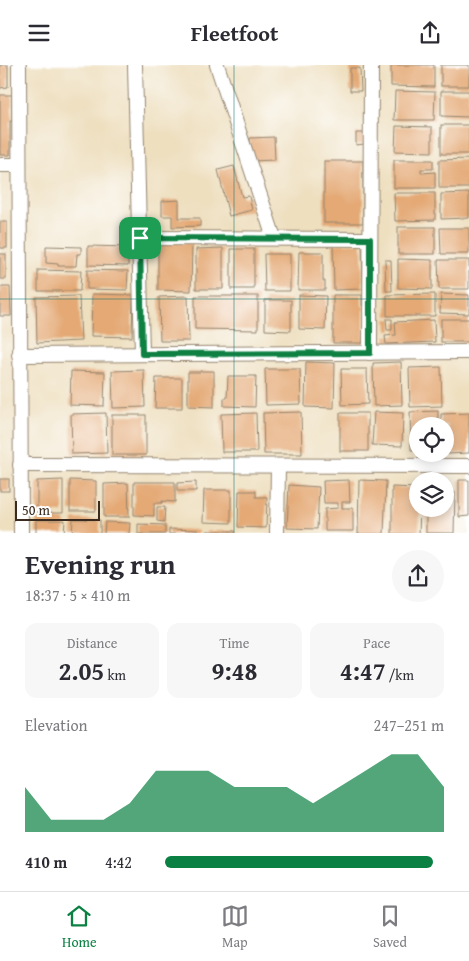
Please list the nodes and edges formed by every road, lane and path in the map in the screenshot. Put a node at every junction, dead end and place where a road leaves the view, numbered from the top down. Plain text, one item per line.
1 (19, 65) edge
2 (135, 65) edge
3 (217, 65) edge
4 (371, 65) edge
5 (0, 165) edge
6 (19, 165) junction
7 (140, 238) junction
8 (274, 238) junction
9 (370, 239) junction
10 (469, 352) edge
11 (370, 353) junction
12 (142, 354) junction
13 (19, 355) junction
14 (20, 465) junction
15 (278, 466) junction
16 (469, 466) edge
17 (21, 533) edge
18 (277, 533) edge

1 - 6 street
2 - 7 street
3 - 8 street
4 - 9 street
5 - 6 street
6 - 13 street
7 - 8 street
7 - 12 street
8 - 9 street
9 - 11 street
10 - 11 street
11 - 12 street
12 - 13 street
13 - 14 street
14 - 15 street
14 - 17 street
15 - 16 street
15 - 18 street

